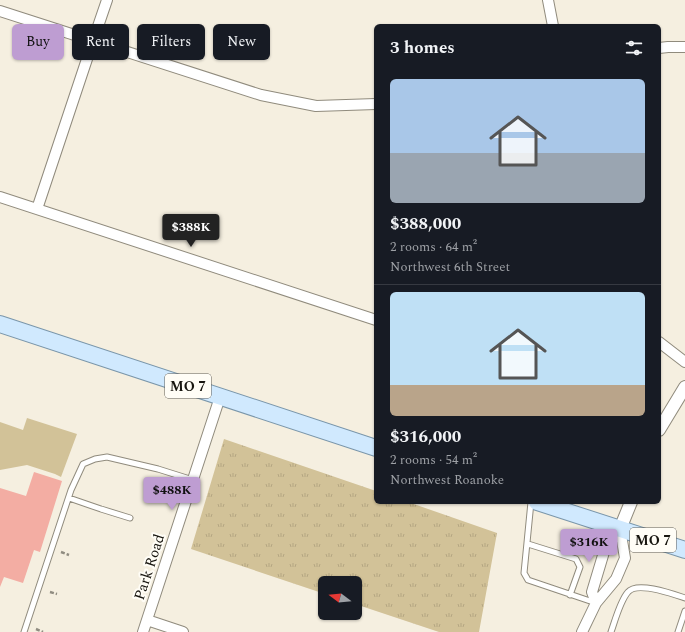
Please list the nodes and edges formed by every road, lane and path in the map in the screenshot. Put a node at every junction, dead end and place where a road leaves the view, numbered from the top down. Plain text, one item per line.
1 (108, 0) edge
2 (548, 0) edge
3 (0, 11) edge
4 (99, 24) edge
5 (553, 24) edge
6 (72, 34) edge
7 (685, 47) edge
8 (661, 48) edge
9 (129, 53) edge
10 (86, 60) edge
11 (374, 104) edge
12 (0, 197) edge
13 (37, 209) junction
14 (374, 319) edge
15 (0, 324) edge
16 (661, 344) edge
17 (685, 362) edge
18 (685, 387) edge
19 (220, 397) junction
20 (661, 427) edge
21 (374, 447) edge
22 (194, 480) junction
23 (69, 498) junction
24 (531, 504) edge
25 (544, 504) edge
26 (630, 504) edge
27 (130, 518) dead end
28 (620, 529) junction
29 (528, 544) junction
30 (685, 550) edge
31 (61, 552) dead end
32 (69, 555) dead end
33 (50, 592) dead end
34 (57, 594) dead end
35 (570, 595) junction
36 (685, 598) edge
37 (596, 603) junction
38 (685, 611) edge
39 (147, 620) junction
40 (36, 630) dead end
41 (24, 632) edge
42 (43, 632) edge
43 (143, 632) edge
44 (183, 632) edge
45 (582, 632) edge
46 (611, 632) edge
47 (678, 632) edge

1 - 4 street
2 - 5 street
3 - 6 street
7 - 8 street
9 - 11 street
10 - 13 street
12 - 13 street
13 - 14 street
15 - 19 main road, MO 7
16 - 17 street
18 - 20 street
19 - 21 main road, MO 7
19 - 22 street, Park Road
22 - 23 lane
22 - 39 street, Park Road
23 - 27 lane
23 - 41 lane
24 - 29 lane
25 - 28 main road, MO 7
26 - 28 street
28 - 30 main road, MO 7
28 - 37 street
28 - 37 street
29 - 35 lane
29 - 35 lane
31 - 32 path
33 - 34 path
35 - 37 lane
36 - 46 lane
37 - 45 street
38 - 47 lane
39 - 43 street, Park Road
39 - 44 street
40 - 42 path

